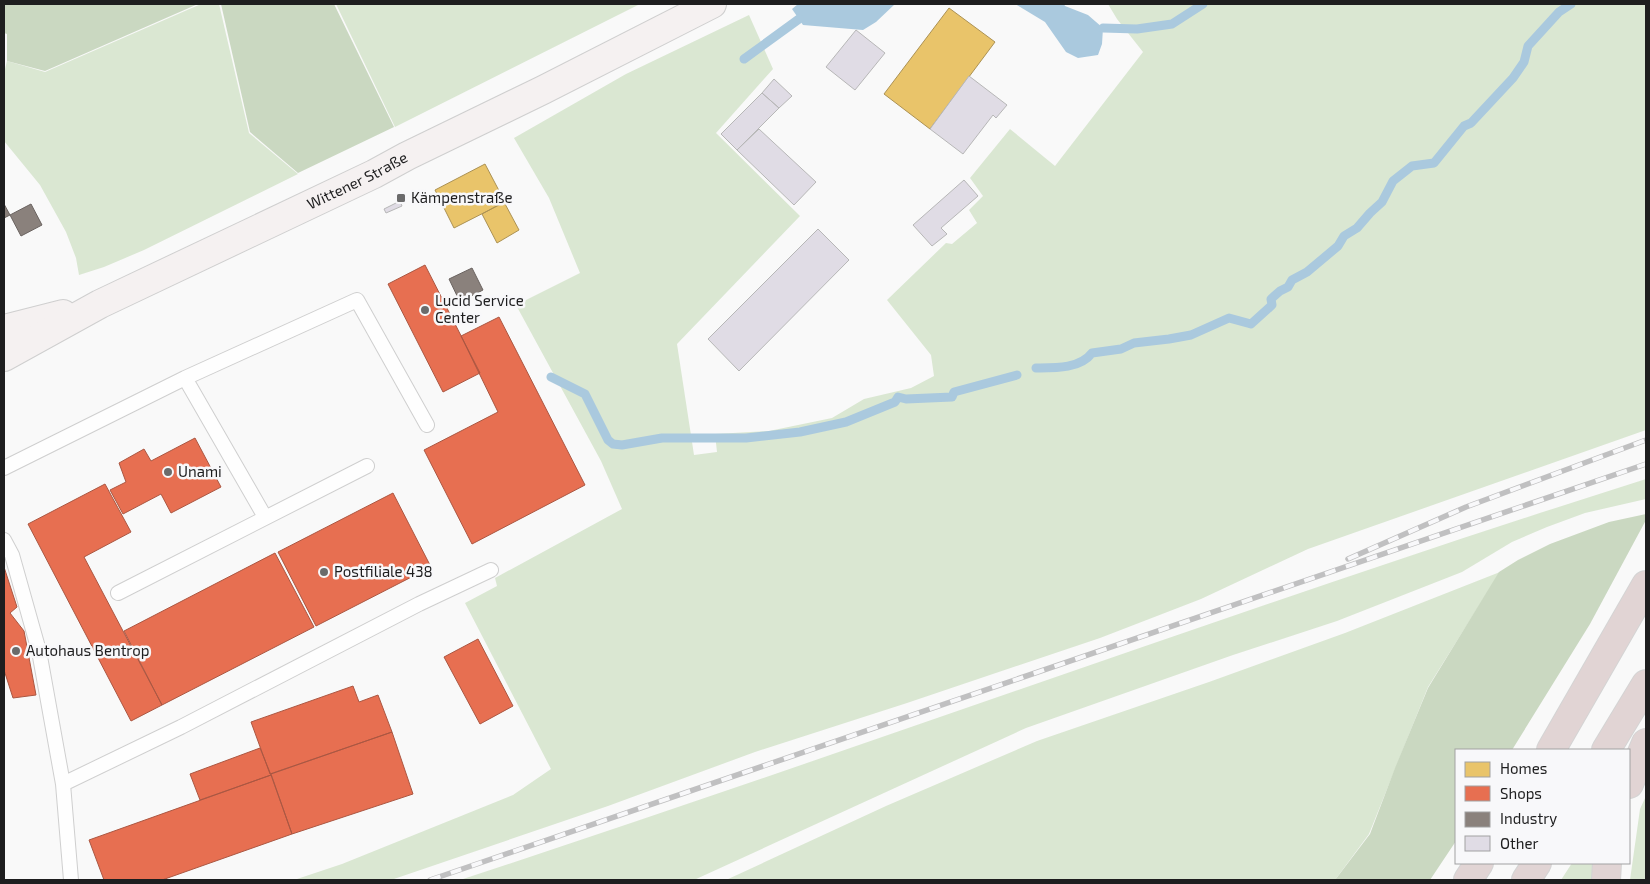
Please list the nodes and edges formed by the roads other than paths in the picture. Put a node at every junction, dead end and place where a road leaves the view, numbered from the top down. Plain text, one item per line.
1 (712, 4) edge
2 (100, 304) junction
3 (4, 329) edge
4 (4, 358) edge
5 (185, 378) junction
6 (427, 425) dead end
7 (367, 466) dead end
8 (4, 468) edge
9 (266, 517) junction
10 (4, 540) edge
11 (491, 570) dead end
12 (1646, 585) edge
13 (118, 593) dead end
14 (1646, 684) edge
15 (1646, 743) edge
16 (1552, 749) edge
17 (1607, 749) edge
18 (1630, 782) edge
19 (63, 784) junction
20 (1478, 864) edge
21 (1536, 864) edge
22 (1607, 864) edge
23 (72, 880) edge
24 (1468, 880) edge
25 (1526, 880) edge
26 (1606, 880) edge

1 - 2 main road, Wittener Straße
2 - 3 main road
2 - 4 main road, Wittener Straße
5 - 6 lane
5 - 8 lane
5 - 9 lane
7 - 9 lane
9 - 13 lane
10 - 19 lane
11 - 19 lane
12 - 16 highway
14 - 17 highway
15 - 18 highway
19 - 23 lane
20 - 24 highway
21 - 25 highway
22 - 26 highway

